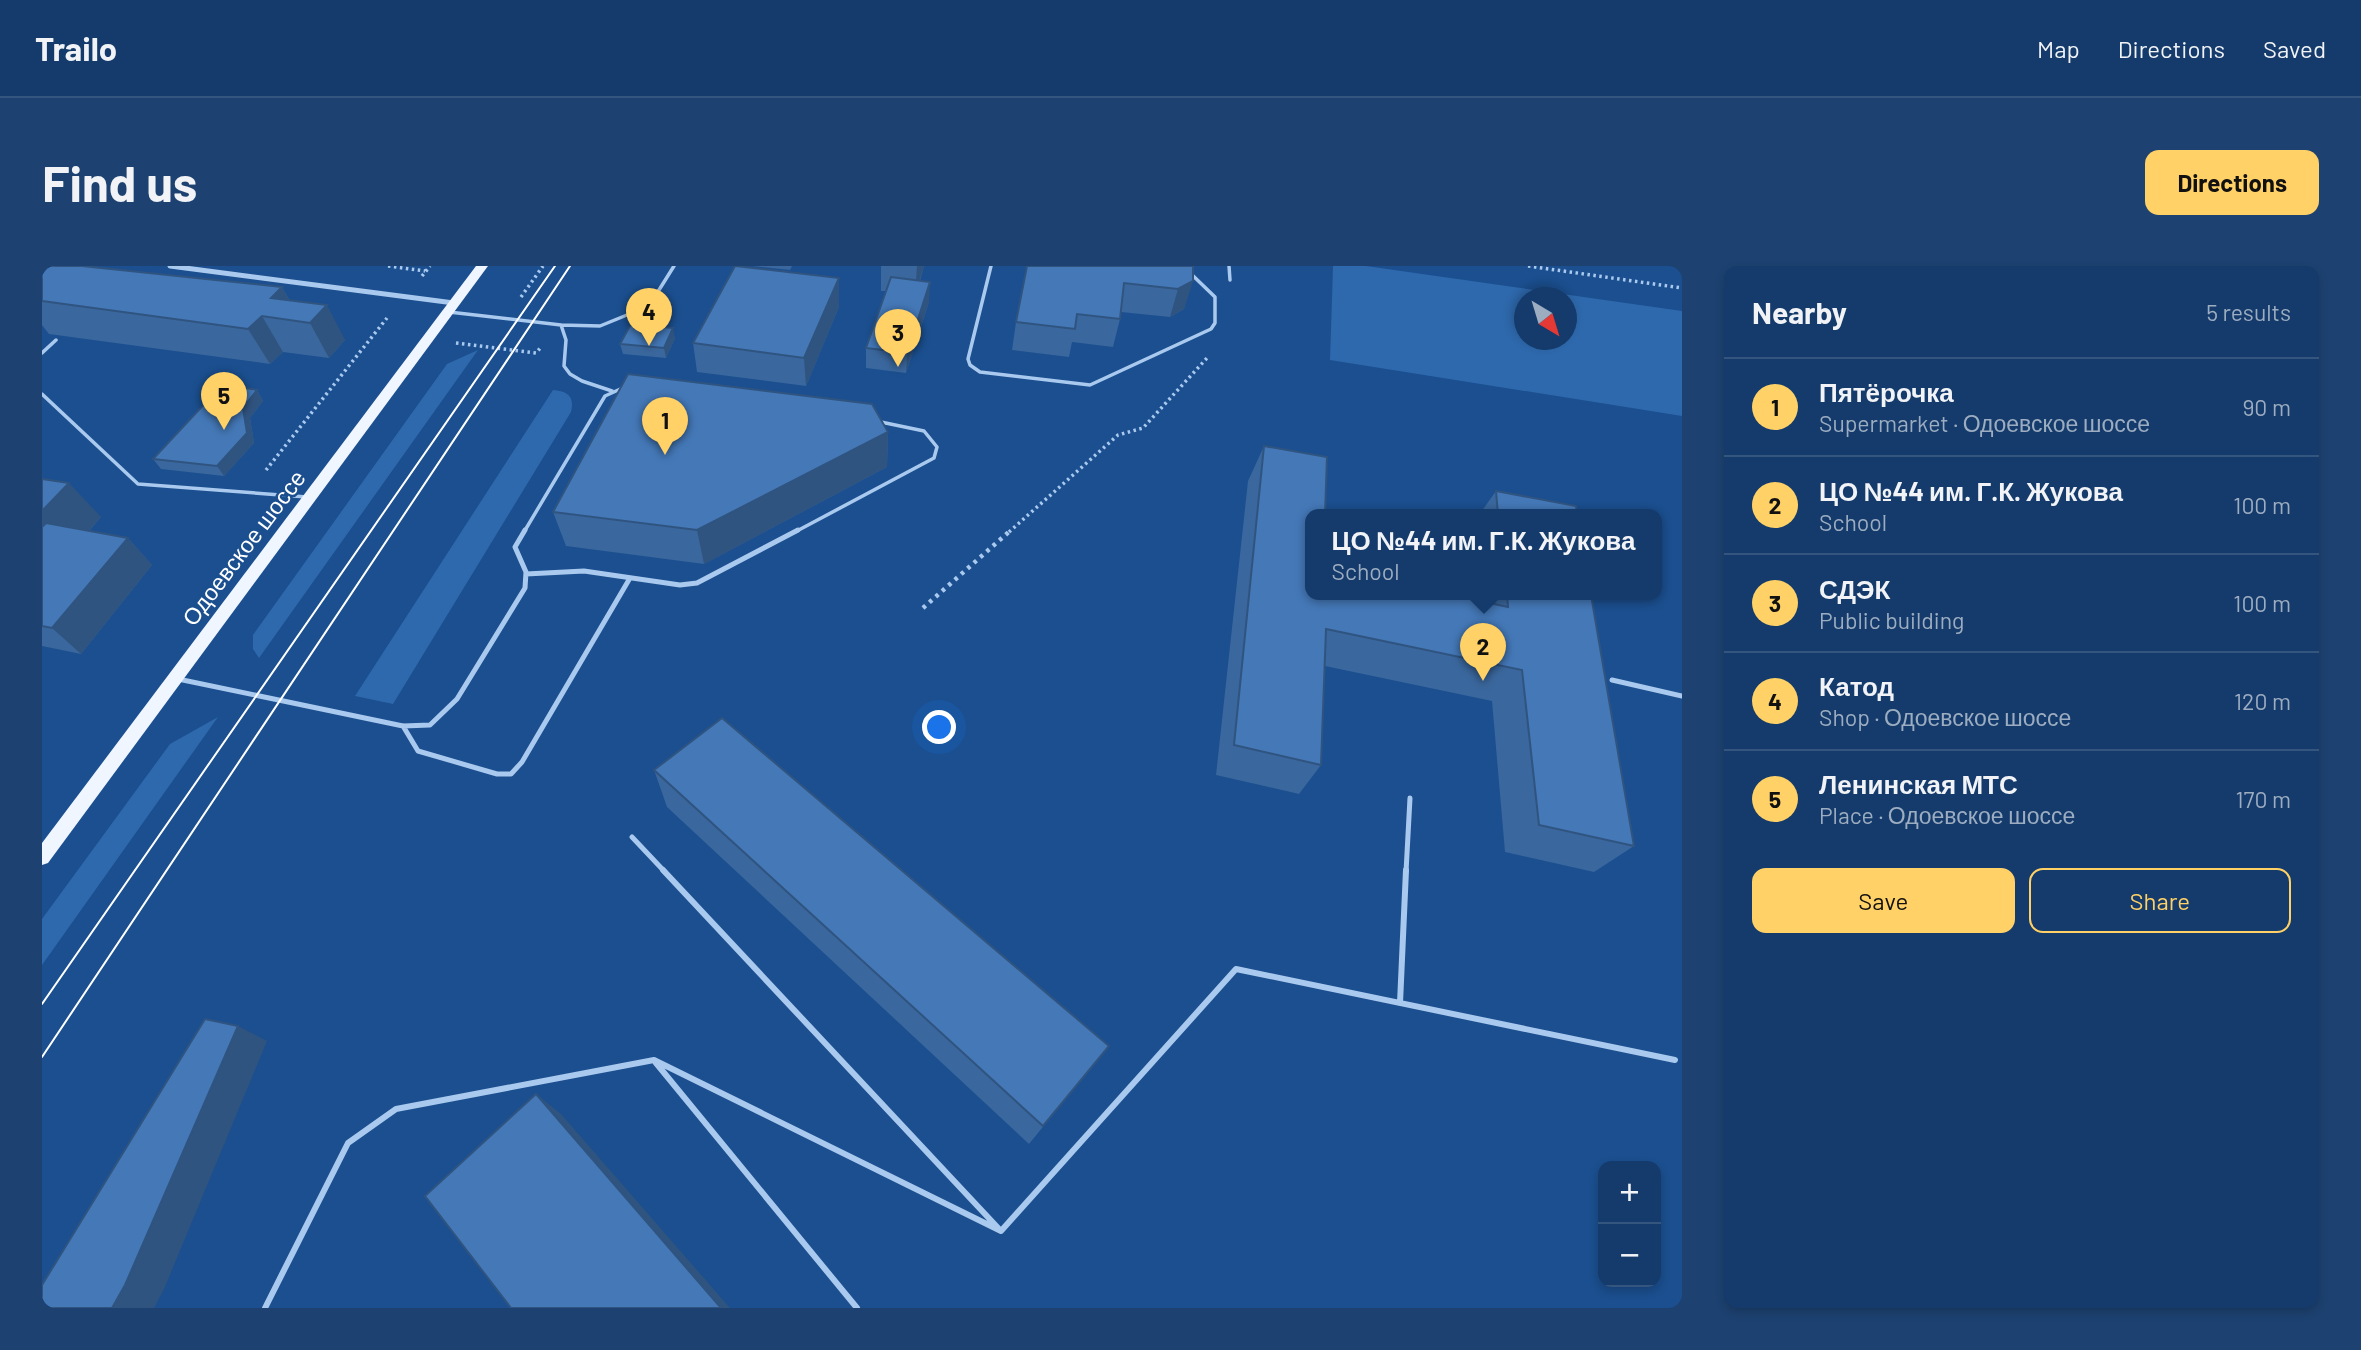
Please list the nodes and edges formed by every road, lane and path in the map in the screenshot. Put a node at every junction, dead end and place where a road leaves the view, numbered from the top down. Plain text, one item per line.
1 (170, 266) edge
2 (388, 266) edge
3 (430, 266) edge
4 (482, 266) edge
5 (674, 266) edge
6 (991, 266) edge
7 (1187, 266) edge
8 (1229, 266) edge
9 (1528, 266) edge
10 (426, 271) junction
11 (1230, 280) dead end
12 (1682, 288) edge
13 (404, 297) junction
14 (451, 308) junction
15 (561, 325) junction
16 (56, 340) dead end
17 (42, 353) edge
18 (1207, 358) dead end
19 (638, 385) edge
20 (612, 391) junction
21 (42, 394) edge
22 (865, 419) edge
23 (249, 492) junction
24 (310, 497) junction
25 (526, 574) junction
26 (630, 578) junction
27 (923, 608) dead end
28 (175, 679) junction
29 (1612, 680) dead end
30 (1682, 696) edge
31 (403, 726) junction
32 (1410, 798) dead end
33 (632, 837) dead end
34 (42, 857) edge
35 (1401, 1003) junction
36 (654, 1060) junction
37 (1675, 1060) dead end
38 (1001, 1231) junction
39 (265, 1308) edge
40 (857, 1308) edge

1 - 13 street
2 - 10 path
3 - 10 path
4 - 14 main road, Одоевское шоссе
5 - 15 lane
6 - 7 lane
8 - 11 lane
9 - 12 path
10 - 13 path
13 - 14 street
13 - 23 path
14 - 15 lane
14 - 24 main road, Одоевское шоссе
15 - 20 lane
16 - 17 lane
18 - 27 path
19 - 20 lane
20 - 25 lane
21 - 23 lane
22 - 26 lane
23 - 24 lane
24 - 28 main road, Одоевское шоссе
25 - 26 lane
25 - 31 lane
26 - 31 lane
28 - 31 lane
28 - 34 main road, Одоевское шоссе
29 - 30 lane
32 - 35 lane
33 - 38 lane
35 - 37 lane
35 - 38 lane
36 - 38 lane
36 - 39 lane
36 - 40 lane

